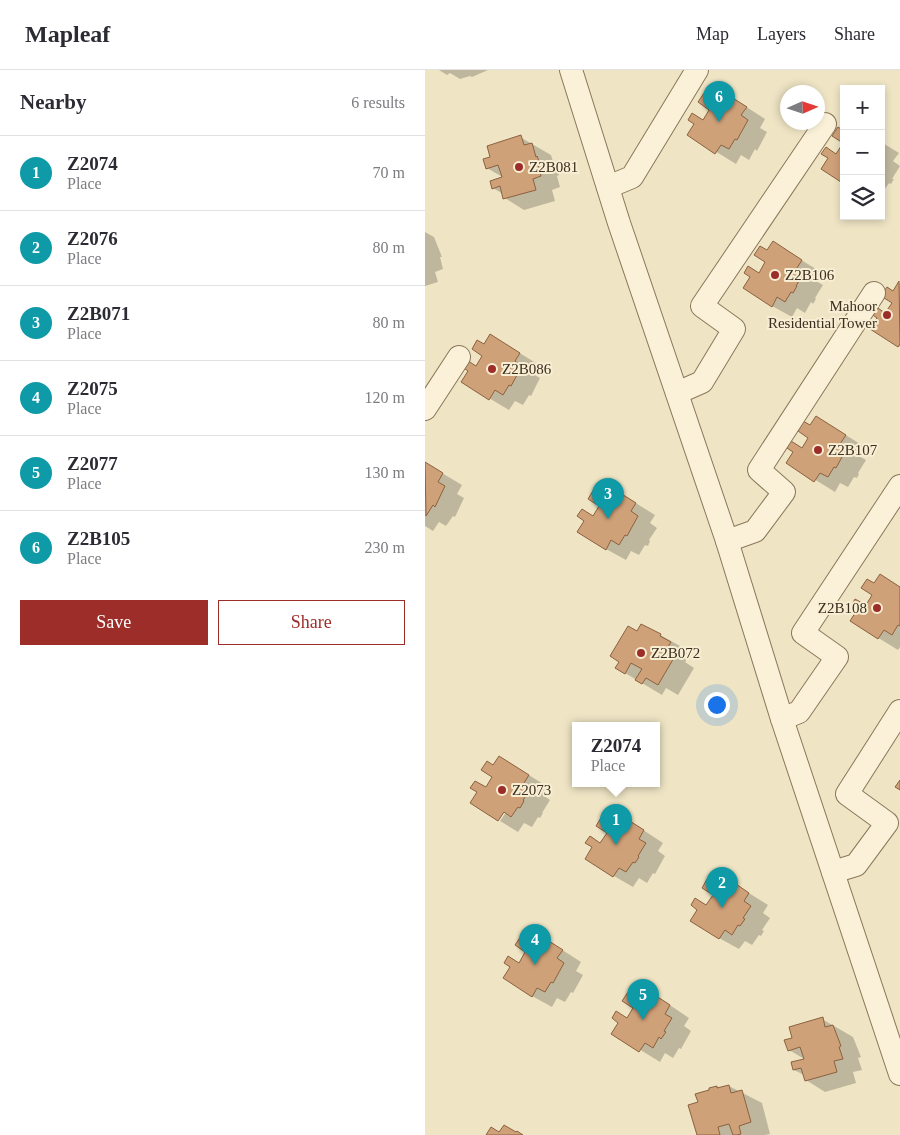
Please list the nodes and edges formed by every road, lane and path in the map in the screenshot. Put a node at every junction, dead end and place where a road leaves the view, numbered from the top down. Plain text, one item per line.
1 (571, 70) edge
2 (697, 70) edge
3 (821, 130) edge
4 (608, 187) junction
5 (874, 293) dead end
6 (459, 357) dead end
7 (677, 393) junction
8 (425, 409) edge
9 (900, 486) edge
10 (727, 541) junction
11 (900, 711) edge
12 (782, 719) junction
13 (833, 872) junction
14 (900, 1074) edge

1 - 4 street
2 - 4 street
3 - 7 street
4 - 7 street
5 - 10 street
6 - 8 street
7 - 10 street
9 - 12 street
10 - 12 street
11 - 13 street
12 - 13 street
13 - 14 street

